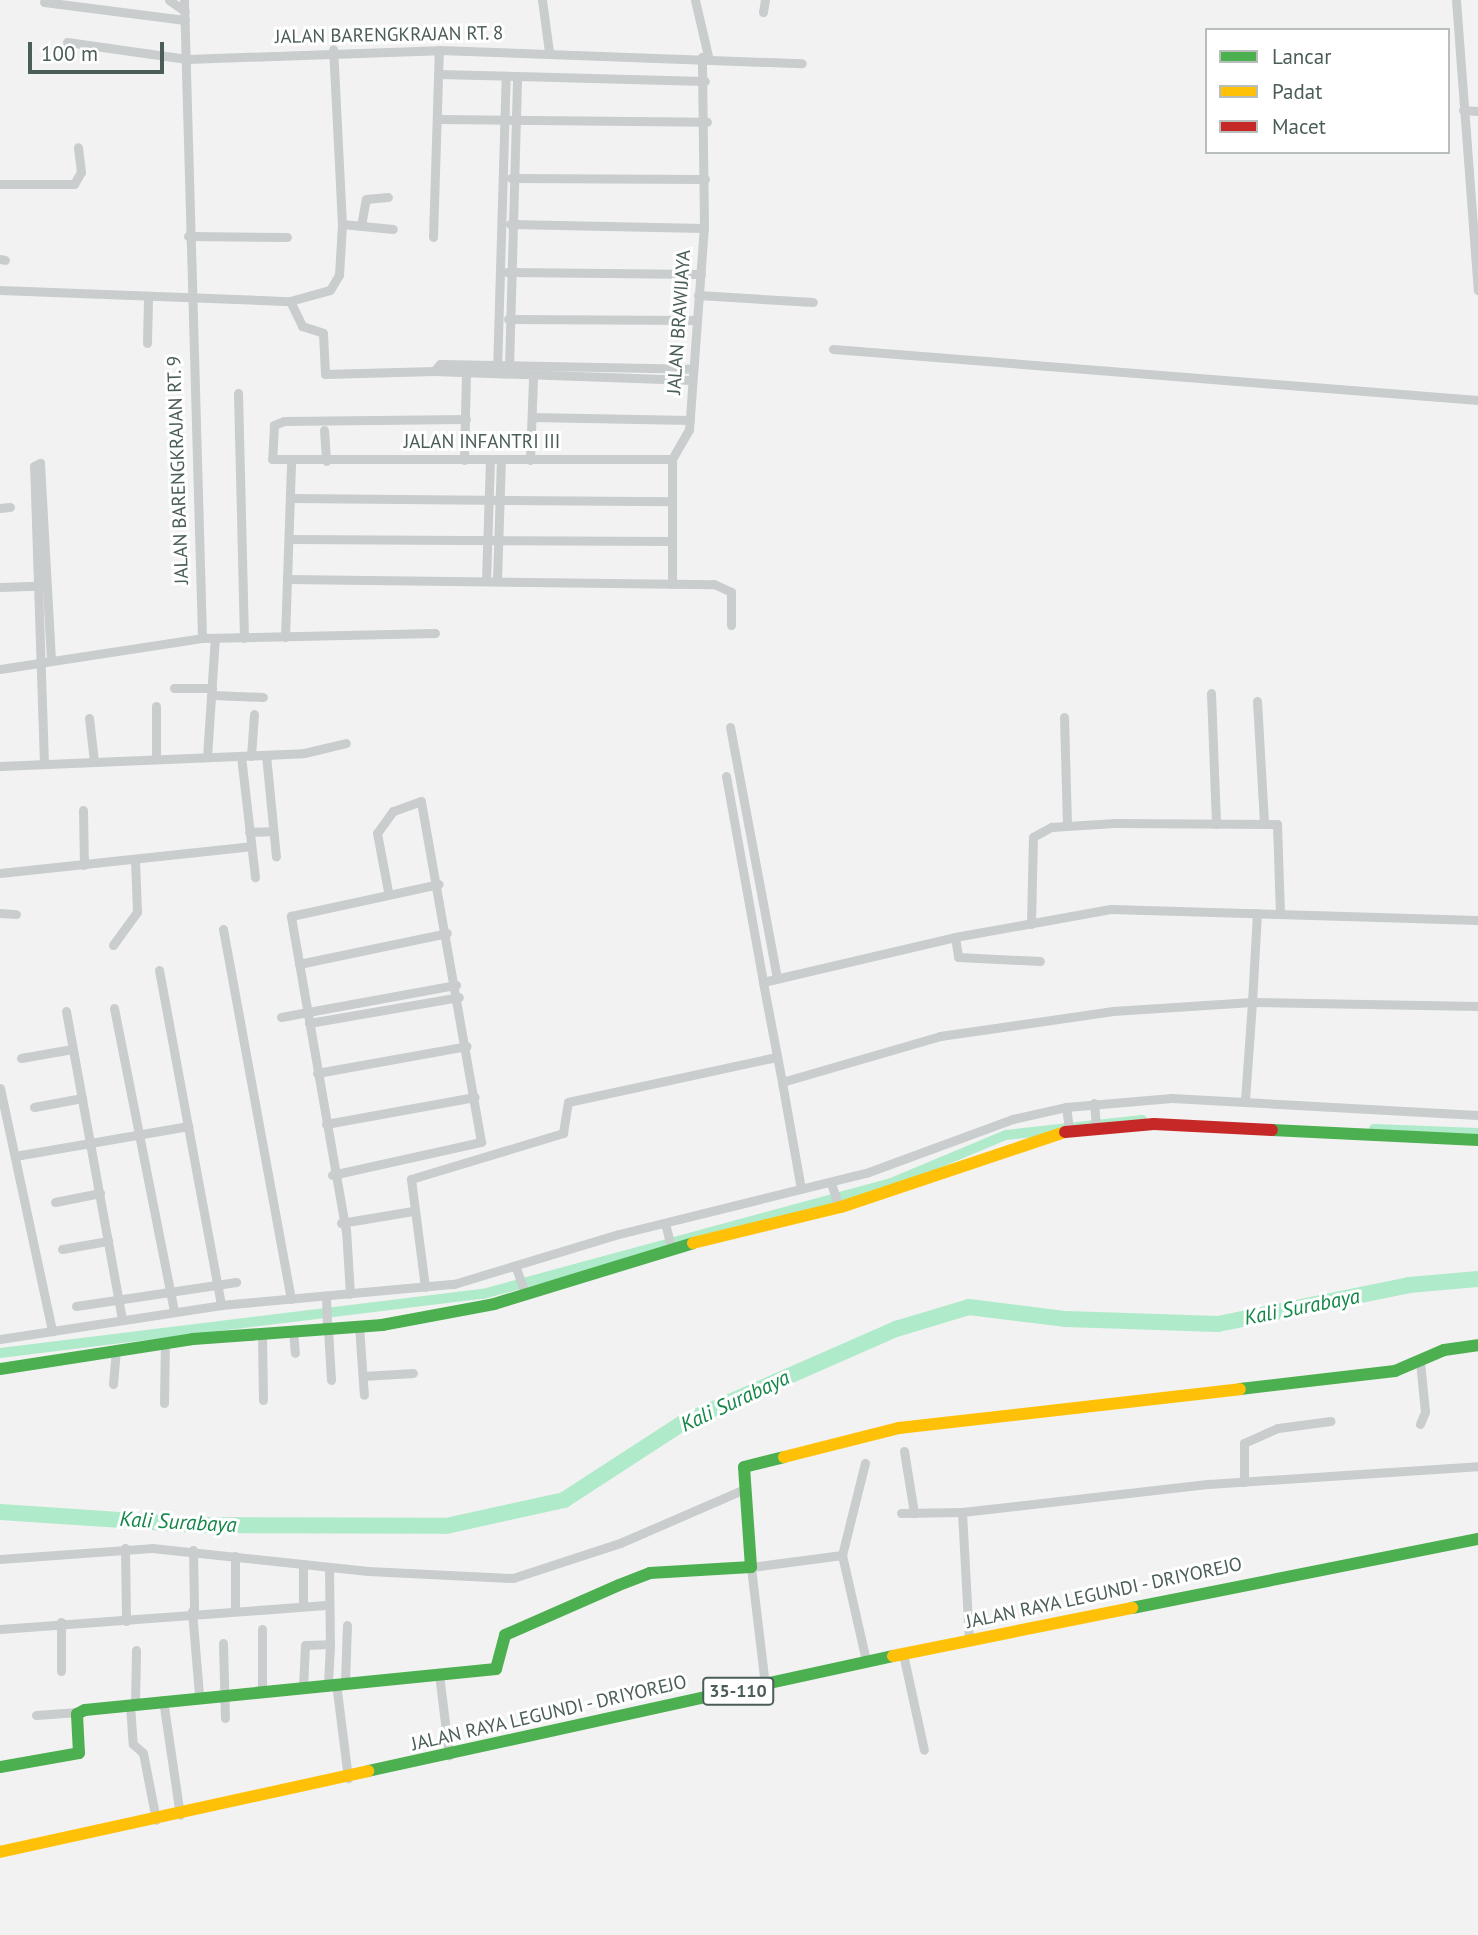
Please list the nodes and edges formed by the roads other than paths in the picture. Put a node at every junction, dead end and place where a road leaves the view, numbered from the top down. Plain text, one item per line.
1 (169, 0) edge
2 (184, 0) edge
3 (542, 0) edge
4 (695, 0) edge
5 (765, 0) edge
6 (1456, 0) edge
7 (44, 2) dead end
8 (763, 12) dead end
9 (185, 15) junction
10 (67, 42) dead end
11 (333, 49) junction
12 (439, 50) junction
13 (549, 52) junction
14 (705, 57) junction
15 (187, 59) junction
16 (802, 63) dead end
17 (438, 74) junction
18 (506, 76) junction
19 (517, 76) junction
20 (705, 81) junction
21 (1463, 110) junction
22 (1478, 111) edge
23 (439, 119) junction
24 (504, 120) junction
25 (516, 120) junction
26 (707, 122) junction
27 (78, 147) dead end
28 (503, 178) junction
29 (515, 178) junction
30 (705, 179) junction
31 (0, 184) edge
32 (388, 197) dead end
33 (342, 224) junction
34 (501, 224) junction
35 (513, 225) junction
36 (361, 226) junction
37 (704, 228) junction
38 (393, 229) dead end
39 (188, 236) junction
40 (287, 237) dead end
41 (433, 237) dead end
42 (500, 272) junction
43 (512, 272) junction
44 (701, 274) junction
45 (0, 290) edge
46 (1478, 290) edge
47 (698, 295) junction
48 (148, 298) junction
49 (189, 300) junction
50 (290, 301) junction
51 (813, 303) dead end
52 (499, 319) junction
53 (511, 319) junction
54 (695, 320) junction
55 (147, 342) dead end
56 (832, 349) dead end
57 (466, 365) junction
58 (497, 365) junction
59 (509, 366) junction
60 (691, 369) junction
61 (434, 371) junction
62 (466, 376) junction
63 (497, 377) junction
64 (509, 377) junction
65 (533, 378) junction
66 (691, 380) junction
67 (238, 393) dead end
68 (1478, 400) edge
69 (533, 417) junction
70 (466, 419) junction
71 (690, 420) junction
72 (324, 430) dead end
73 (673, 459) junction
74 (464, 460) junction
75 (489, 460) junction
76 (501, 460) junction
77 (530, 460) junction
78 (291, 461) junction
79 (326, 461) junction
80 (291, 498) junction
81 (488, 499) junction
82 (499, 499) junction
83 (672, 501) junction
84 (289, 539) junction
85 (487, 540) junction
86 (498, 540) junction
87 (671, 541) junction
88 (41, 561) junction
89 (287, 579) junction
90 (486, 580) junction
91 (497, 580) junction
92 (672, 584) junction
93 (37, 586) junction
94 (0, 587) edge
95 (731, 625) dead end
96 (435, 633) dead end
97 (285, 637) junction
98 (202, 638) junction
99 (215, 638) junction
100 (244, 638) junction
101 (51, 662) junction
102 (40, 663) junction
103 (0, 669) edge
104 (174, 688) dead end
105 (212, 692) junction
106 (1211, 693) dead end
107 (263, 697) dead end
108 (1257, 701) dead end
109 (156, 706) dead end
110 (254, 714) dead end
111 (1064, 717) dead end
112 (89, 718) dead end
113 (730, 727) dead end
114 (346, 743) dead end
115 (266, 755) junction
116 (246, 756) junction
117 (207, 757) junction
118 (156, 758) junction
119 (94, 761) junction
120 (44, 764) junction
121 (0, 766) edge
122 (726, 776) dead end
123 (83, 810) dead end
124 (1216, 824) junction
125 (1265, 824) junction
126 (1067, 826) junction
127 (272, 831) junction
128 (249, 832) junction
129 (251, 846) junction
130 (276, 857) dead end
131 (135, 861) junction
132 (84, 865) junction
133 (0, 873) edge
134 (255, 877) dead end
135 (439, 884) junction
136 (388, 891) junction
137 (1280, 910) junction
138 (0, 913) edge
139 (1257, 913) junction
140 (16, 914) dead end
141 (1478, 920) edge
142 (1031, 921) junction
143 (223, 929) dead end
144 (447, 933) junction
145 (956, 937) junction
146 (113, 945) dead end
147 (1040, 961) dead end
148 (299, 964) junction
149 (159, 970) dead end
150 (777, 979) junction
151 (763, 982) junction
152 (456, 985) junction
153 (458, 997) junction
154 (1252, 1002) junction
155 (1478, 1006) edge
156 (114, 1008) dead end
157 (66, 1011) dead end
158 (281, 1017) dead end
159 (308, 1018) junction
160 (467, 1046) junction
161 (72, 1049) junction
162 (776, 1057) junction
163 (22, 1058) dead end
164 (317, 1073) junction
165 (782, 1082) junction
166 (0, 1088) edge
167 (475, 1097) junction
168 (82, 1098) junction
169 (1245, 1100) junction
170 (1094, 1105) junction
171 (34, 1107) dead end
172 (1067, 1111) junction
173 (1478, 1115) edge
174 (326, 1124) junction
175 (1096, 1125) junction
176 (188, 1126) junction
177 (1069, 1130) junction
178 (139, 1135) junction
179 (1478, 1140) edge
180 (91, 1144) junction
181 (15, 1156) junction
182 (335, 1173) junction
183 (833, 1186) junction
184 (802, 1189) junction
185 (100, 1193) junction
186 (55, 1202) dead end
187 (839, 1205) junction
188 (413, 1211) junction
189 (345, 1226) junction
190 (666, 1227) junction
191 (108, 1241) junction
192 (671, 1248) junction
193 (62, 1249) dead end
194 (518, 1271) junction
195 (236, 1282) dead end
196 (217, 1284) junction
197 (425, 1287) junction
198 (170, 1292) junction
199 (524, 1292) junction
200 (350, 1294) junction
201 (291, 1299) junction
202 (323, 1299) junction
203 (118, 1300) junction
204 (220, 1305) junction
205 (76, 1306) dead end
206 (174, 1310) junction
207 (122, 1319) junction
208 (359, 1326) junction
209 (327, 1327) junction
210 (52, 1331) junction
211 (293, 1331) junction
212 (262, 1332) junction
213 (0, 1339) edge
214 (165, 1342) junction
215 (1478, 1345) edge
216 (116, 1349) junction
217 (295, 1353) dead end
218 (1420, 1361) junction
219 (0, 1369) edge
220 (413, 1373) dead end
221 (363, 1376) junction
222 (331, 1380) dead end
223 (113, 1384) dead end
224 (364, 1395) dead end
225 (263, 1400) dead end
226 (164, 1403) dead end
227 (1331, 1421) dead end
228 (1420, 1424) dead end
229 (904, 1451) dead end
230 (865, 1463) dead end
231 (1478, 1466) edge
232 (1244, 1482) junction
233 (745, 1489) junction
234 (962, 1512) junction
235 (901, 1513) dead end
236 (914, 1513) junction
237 (1478, 1539) edge
238 (125, 1548) junction
239 (193, 1550) junction
240 (842, 1555) junction
241 (235, 1556) junction
242 (0, 1559) edge
243 (303, 1564) junction
244 (329, 1567) junction
245 (751, 1567) junction
246 (330, 1605) junction
247 (303, 1606) junction
248 (235, 1608) junction
249 (193, 1611) junction
250 (126, 1621) junction
251 (61, 1622) junction
252 (346, 1625) dead end
253 (0, 1629) edge
254 (262, 1629) dead end
255 (968, 1640) junction
256 (223, 1643) dead end
257 (330, 1644) junction
258 (136, 1650) dead end
259 (904, 1654) junction
260 (866, 1661) junction
261 (61, 1671) dead end
262 (439, 1674) junction
263 (337, 1683) junction
264 (765, 1685) junction
265 (303, 1687) junction
266 (262, 1689) junction
267 (223, 1693) junction
268 (199, 1696) junction
269 (163, 1700) junction
270 (132, 1704) junction
271 (78, 1713) junction
272 (36, 1715) dead end
273 (225, 1718) dead end
274 (924, 1750) dead end
275 (449, 1755) junction
276 (1, 1764) edge
277 (348, 1779) junction
278 (180, 1815) junction
279 (156, 1820) junction
280 (0, 1852) edge

1 - 9 street
2 - 9 street, JALAN BARENGKRAJAN RT. 9
3 - 13 street
4 - 14 street, JALAN BRAWIJAYA
5 - 8 street
6 - 21 street
7 - 9 street
9 - 15 street, JALAN BARENGKRAJAN RT. 9
10 - 15 street, JALAN BARENGKRAJAN RT. 8
11 - 12 street, JALAN BARENGKRAJAN RT. 8
11 - 15 street, JALAN BARENGKRAJAN RT. 8
11 - 33 street
12 - 13 street, JALAN BARENGKRAJAN RT. 8
12 - 17 street
13 - 14 street, JALAN BARENGKRAJAN RT. 8
14 - 16 street, JALAN BARENGKRAJAN RT. 8
14 - 20 street, JALAN BRAWIJAYA
15 - 39 street, JALAN BARENGKRAJAN RT. 9
17 - 18 street
17 - 23 street
18 - 19 street
18 - 24 street
19 - 20 street
19 - 25 street
20 - 26 street, JALAN BRAWIJAYA
21 - 22 street
21 - 46 street
23 - 24 street
23 - 41 street
24 - 25 street
24 - 28 street
25 - 26 street
25 - 29 street
26 - 30 street, JALAN BRAWIJAYA
27 - 31 street
28 - 29 street
28 - 34 street
29 - 30 street
29 - 35 street
30 - 37 street, JALAN BRAWIJAYA
32 - 36 street
33 - 36 street
33 - 50 street
34 - 35 street
34 - 42 street
35 - 37 street
35 - 43 street
36 - 38 street
37 - 44 street, JALAN BRAWIJAYA
39 - 40 street
39 - 49 street, JALAN BARENGKRAJAN RT. 9
42 - 43 street
42 - 52 street
43 - 44 street
43 - 53 street
44 - 47 street, JALAN BRAWIJAYA
45 - 48 street
47 - 51 street
47 - 54 street, JALAN BRAWIJAYA
48 - 49 street
48 - 55 street
49 - 50 street
49 - 98 street, JALAN BARENGKRAJAN RT. 9
50 - 61 street
52 - 53 street
52 - 58 street
53 - 54 street
53 - 59 street
54 - 60 street, JALAN BRAWIJAYA
56 - 68 street
57 - 58 street
57 - 61 street
57 - 62 street
58 - 59 street
58 - 63 street
59 - 60 street
59 - 64 street
60 - 66 street, JALAN BRAWIJAYA
61 - 62 street
62 - 63 street
62 - 70 street
63 - 64 street
64 - 65 street
65 - 66 street
65 - 69 street
66 - 71 street, JALAN BRAWIJAYA
67 - 100 street
69 - 71 street
69 - 77 street
70 - 74 street
70 - 78 street
71 - 73 street, JALAN BRAWIJAYA
72 - 79 street
73 - 77 street, JALAN INFANTRI III
73 - 83 street, JALAN BRAWIJAYA
74 - 75 street, JALAN INFANTRI III
74 - 79 street, JALAN INFANTRI III
75 - 76 street, JALAN INFANTRI III
75 - 81 street
76 - 77 street, JALAN INFANTRI III
76 - 82 street
78 - 79 street, JALAN INFANTRI III
78 - 80 street
80 - 81 street
80 - 84 street
81 - 82 street
81 - 85 street
82 - 83 street
82 - 86 street
83 - 87 street, JALAN BRAWIJAYA
84 - 85 street
84 - 89 street
85 - 86 street
85 - 90 street
86 - 87 street
86 - 91 street
87 - 92 street, JALAN BRAWIJAYA
88 - 88 street
88 - 93 street
88 - 101 street
89 - 90 street
89 - 97 street
90 - 91 street
91 - 92 street
92 - 95 street
93 - 94 street
93 - 102 street
96 - 97 street
97 - 100 street
98 - 99 street
98 - 101 street
99 - 100 street
99 - 105 street
101 - 102 street
102 - 103 street
102 - 120 street
104 - 105 street
105 - 107 street
105 - 117 street
106 - 124 street
108 - 125 street
109 - 118 street
110 - 116 street
111 - 126 street
112 - 119 street
113 - 150 street
114 - 115 street
115 - 116 street
115 - 127 street
116 - 117 street
116 - 128 street
117 - 118 street
118 - 119 street
119 - 120 street
120 - 121 street
122 - 151 street
123 - 132 street
124 - 125 street
124 - 126 street
125 - 137 street
126 - 142 street
127 - 128 street
127 - 130 street
128 - 129 street
129 - 131 street
129 - 134 street
131 - 132 street
131 - 146 street
132 - 133 street
135 - 136 street
135 - 136 street
135 - 144 street
136 - 148 street
137 - 139 street
137 - 141 street
138 - 140 street
139 - 142 street
139 - 154 street
142 - 145 street
143 - 201 street
144 - 148 street
144 - 152 street
145 - 147 street
145 - 150 street
148 - 159 street
149 - 176 street
150 - 151 street
151 - 162 street
152 - 153 street
152 - 159 street
153 - 159 street
153 - 160 street
154 - 155 street
154 - 165 street
154 - 169 street
156 - 178 street
157 - 161 street
158 - 159 street
159 - 164 street
160 - 164 street
160 - 167 street
161 - 163 street
161 - 168 street
162 - 165 street
162 - 188 street
164 - 174 street
165 - 184 street
166 - 181 street
167 - 174 street
167 - 182 street
168 - 171 street
168 - 180 street
169 - 170 street
169 - 173 street
170 - 172 street
170 - 175 street
172 - 177 street
172 - 183 street
174 - 182 street
175 - 177 street
175 - 179 street
176 - 178 street
176 - 196 street
177 - 187 street
178 - 180 street
178 - 198 street
180 - 181 street
180 - 185 street
181 - 210 street
182 - 189 street
183 - 184 street
183 - 187 street
184 - 190 street
185 - 186 street
185 - 191 street
187 - 192 street
188 - 189 street
188 - 197 street
189 - 200 street
190 - 192 street
190 - 194 street
191 - 193 street
191 - 203 street
192 - 199 street
194 - 197 street
194 - 199 street
195 - 196 street
196 - 198 street
196 - 204 street
197 - 200 street
198 - 203 street
198 - 206 street
199 - 208 street
200 - 202 street
201 - 202 street
201 - 204 street
202 - 209 street
203 - 205 street
203 - 207 street
204 - 206 street
206 - 207 street
207 - 210 street
208 - 209 street
208 - 221 street
209 - 211 street
209 - 222 street
210 - 213 street
211 - 212 street
211 - 217 street
212 - 214 street
212 - 225 street
214 - 216 street
214 - 226 street
215 - 218 street
216 - 219 street
216 - 223 street
218 - 228 street
218 - 233 street
220 - 221 street
221 - 224 street
227 - 232 street
229 - 236 street
230 - 240 street
231 - 232 street
232 - 234 street
233 - 244 street
233 - 245 street
234 - 236 street
234 - 255 street
235 - 236 street
237 - 255 street, JALAN RAYA LEGUNDI - DRIYOREJO / 35-110
238 - 239 street
238 - 242 street
238 - 250 street
239 - 241 street
239 - 249 street
240 - 245 street
240 - 260 street
241 - 243 street
241 - 248 street
243 - 244 street
243 - 247 street
244 - 246 street
245 - 262 street
245 - 264 street
246 - 247 street
246 - 257 street
247 - 248 street
248 - 249 street
249 - 250 street
249 - 268 street
250 - 251 street
251 - 253 street
251 - 261 street
252 - 263 street
254 - 266 street
255 - 259 street, JALAN RAYA LEGUNDI - DRIYOREJO / 35-110
256 - 267 street
257 - 263 street
257 - 265 street
258 - 270 street
259 - 260 street, JALAN RAYA LEGUNDI - DRIYOREJO / 35-110
259 - 274 street
260 - 264 street, JALAN RAYA LEGUNDI - DRIYOREJO / 35-110
262 - 263 street
262 - 275 street
263 - 265 street
263 - 277 street
264 - 275 street, JALAN RAYA LEGUNDI - DRIYOREJO / 35-110
265 - 266 street
266 - 267 street
267 - 268 street
267 - 273 street
268 - 269 street
269 - 270 street
269 - 278 street
270 - 271 street
270 - 279 street
271 - 272 street
271 - 276 street
275 - 277 street, JALAN RAYA LEGUNDI - DRIYOREJO / 35-110
277 - 278 street, JALAN RAYA LEGUNDI - DRIYOREJO / 35-110
278 - 279 street, JALAN RAYA LEGUNDI - DRIYOREJO / 35-110
279 - 280 street, JALAN RAYA LEGUNDI - DRIYOREJO / 35-110

